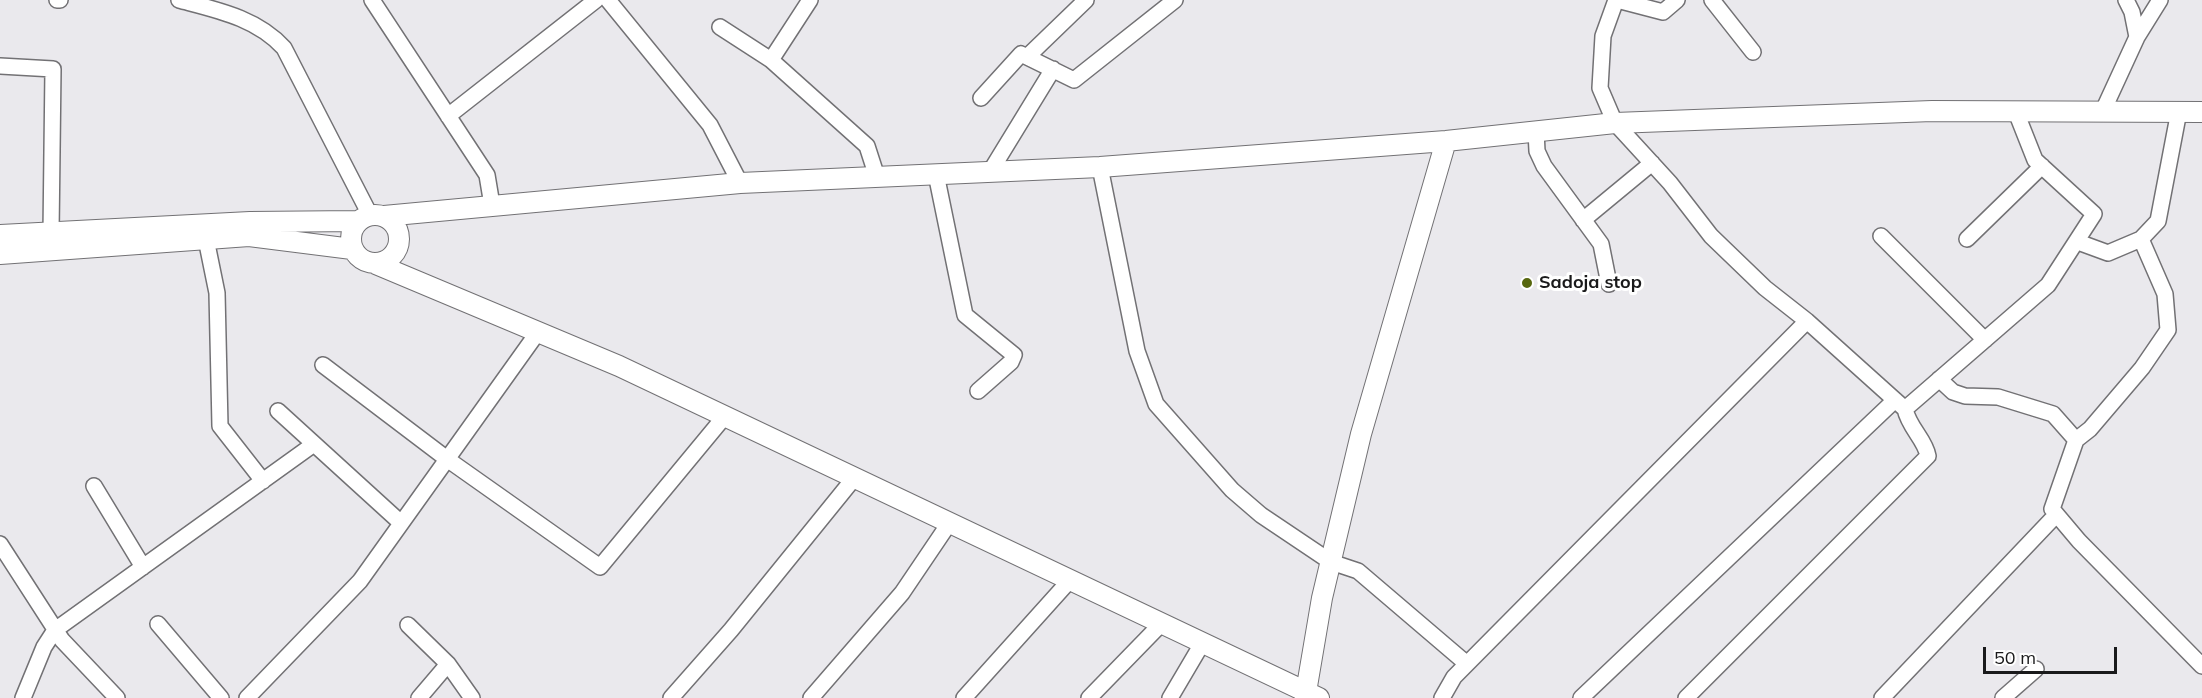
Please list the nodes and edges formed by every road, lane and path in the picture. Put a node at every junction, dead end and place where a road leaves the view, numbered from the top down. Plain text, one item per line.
1 (179, 0) edge
2 (372, 0) edge
3 (596, 0) edge
4 (608, 0) edge
5 (810, 0) edge
6 (1086, 0) edge
7 (1175, 0) edge
8 (1616, 0) edge
9 (1677, 0) edge
10 (1712, 0) edge
11 (2126, 0) edge
12 (2160, 0) edge
13 (720, 27) dead end
14 (2137, 37) junction
15 (1753, 52) dead end
16 (1028, 56) junction
17 (771, 60) junction
18 (0, 66) edge
19 (1053, 69) junction
20 (981, 98) dead end
21 (2180, 111) junction
22 (2016, 112) junction
23 (2202, 112) edge
24 (2102, 113) junction
25 (448, 117) junction
26 (1615, 123) junction
27 (1536, 131) junction
28 (1446, 141) junction
29 (1652, 163) junction
30 (2042, 166) junction
31 (1100, 167) junction
32 (990, 172) junction
33 (936, 174) junction
34 (877, 177) junction
35 (740, 183) junction
36 (492, 205) junction
37 (371, 218) junction
38 (1583, 220) junction
39 (249, 229) junction
40 (51, 233) junction
41 (0, 235) edge
42 (1881, 236) dead end
43 (206, 239) junction
44 (1967, 239) dead end
45 (2141, 239) junction
46 (2078, 242) junction
47 (352, 249) junction
48 (0, 254) edge
49 (376, 264) junction
50 (1609, 284) dead end
51 (1807, 321) junction
52 (538, 332) junction
53 (1985, 340) junction
54 (323, 364) dead end
55 (1940, 380) junction
56 (978, 391) dead end
57 (1900, 405) junction
58 (278, 411) dead end
59 (725, 416) junction
60 (2076, 440) junction
61 (315, 444) junction
62 (447, 459) junction
63 (855, 477) junction
64 (263, 481) junction
65 (94, 486) dead end
66 (2056, 515) junction
67 (950, 522) junction
68 (401, 523) junction
69 (0, 544) edge
70 (12, 562) junction
71 (1331, 562) junction
72 (143, 567) junction
73 (0, 573) edge
74 (1071, 579) junction
75 (1162, 622) junction
76 (158, 624) dead end
77 (408, 625) dead end
78 (55, 630) junction
79 (1203, 642) junction
80 (448, 664) junction
81 (1467, 664) junction
82 (2202, 666) edge
83 (2036, 669) dead end
84 (1310, 696) edge
85 (1888, 696) edge
86 (23, 698) edge
87 (117, 698) edge
88 (221, 698) edge
89 (246, 698) edge
90 (419, 698) edge
91 (472, 698) edge
92 (671, 698) edge
93 (811, 698) edge
94 (964, 698) edge
95 (1089, 698) edge
96 (1170, 698) edge
97 (1442, 698) edge
98 (1581, 698) edge
99 (1686, 698) edge
100 (2005, 698) edge

1 - 37 street
2 - 25 street
3 - 25 street
4 - 35 street
5 - 17 street
6 - 16 street
7 - 19 street
8 - 9 street
8 - 26 street
10 - 15 street
11 - 14 street
12 - 14 street
13 - 17 street
14 - 24 street
16 - 19 street
16 - 20 street
17 - 34 street
18 - 40 street
19 - 32 street
21 - 23 street
21 - 24 street
21 - 45 street
22 - 24 street
22 - 26 street
22 - 30 street
25 - 36 street
26 - 27 street
26 - 29 street
27 - 28 street
27 - 38 street
28 - 31 street
28 - 71 street
29 - 38 street
29 - 51 street
30 - 44 street
30 - 46 street
31 - 32 street
31 - 71 street
32 - 33 street
33 - 34 street
33 - 56 street
34 - 35 street
35 - 36 street
36 - 37 street
37 - 39 street
37 - 47 street
37 - 49 street
38 - 50 street
39 - 40 street
39 - 43 street
39 - 47 street
40 - 41 street
42 - 53 street
43 - 48 street
43 - 64 street
45 - 46 street
45 - 60 street
46 - 53 street
47 - 49 street
49 - 52 street
51 - 57 street
51 - 81 street
52 - 59 street
52 - 62 street
53 - 55 street
54 - 62 street
55 - 57 street
55 - 60 street
57 - 98 street
57 - 99 street
58 - 61 street
59 - 62 street
59 - 63 street
60 - 66 street
61 - 64 street
61 - 68 street
62 - 68 street
63 - 67 street
63 - 92 street
64 - 72 street
65 - 72 street
66 - 82 street
66 - 85 street
67 - 74 street
67 - 93 street
68 - 89 street
69 - 70 street
70 - 73 street
70 - 78 street
71 - 81 street
71 - 84 street
72 - 78 street
74 - 75 street
74 - 94 street
75 - 79 street
75 - 95 street
76 - 88 street
77 - 80 street
78 - 86 street
78 - 87 street
79 - 84 street
79 - 96 street
80 - 90 street
80 - 91 street
81 - 97 street
83 - 100 street

